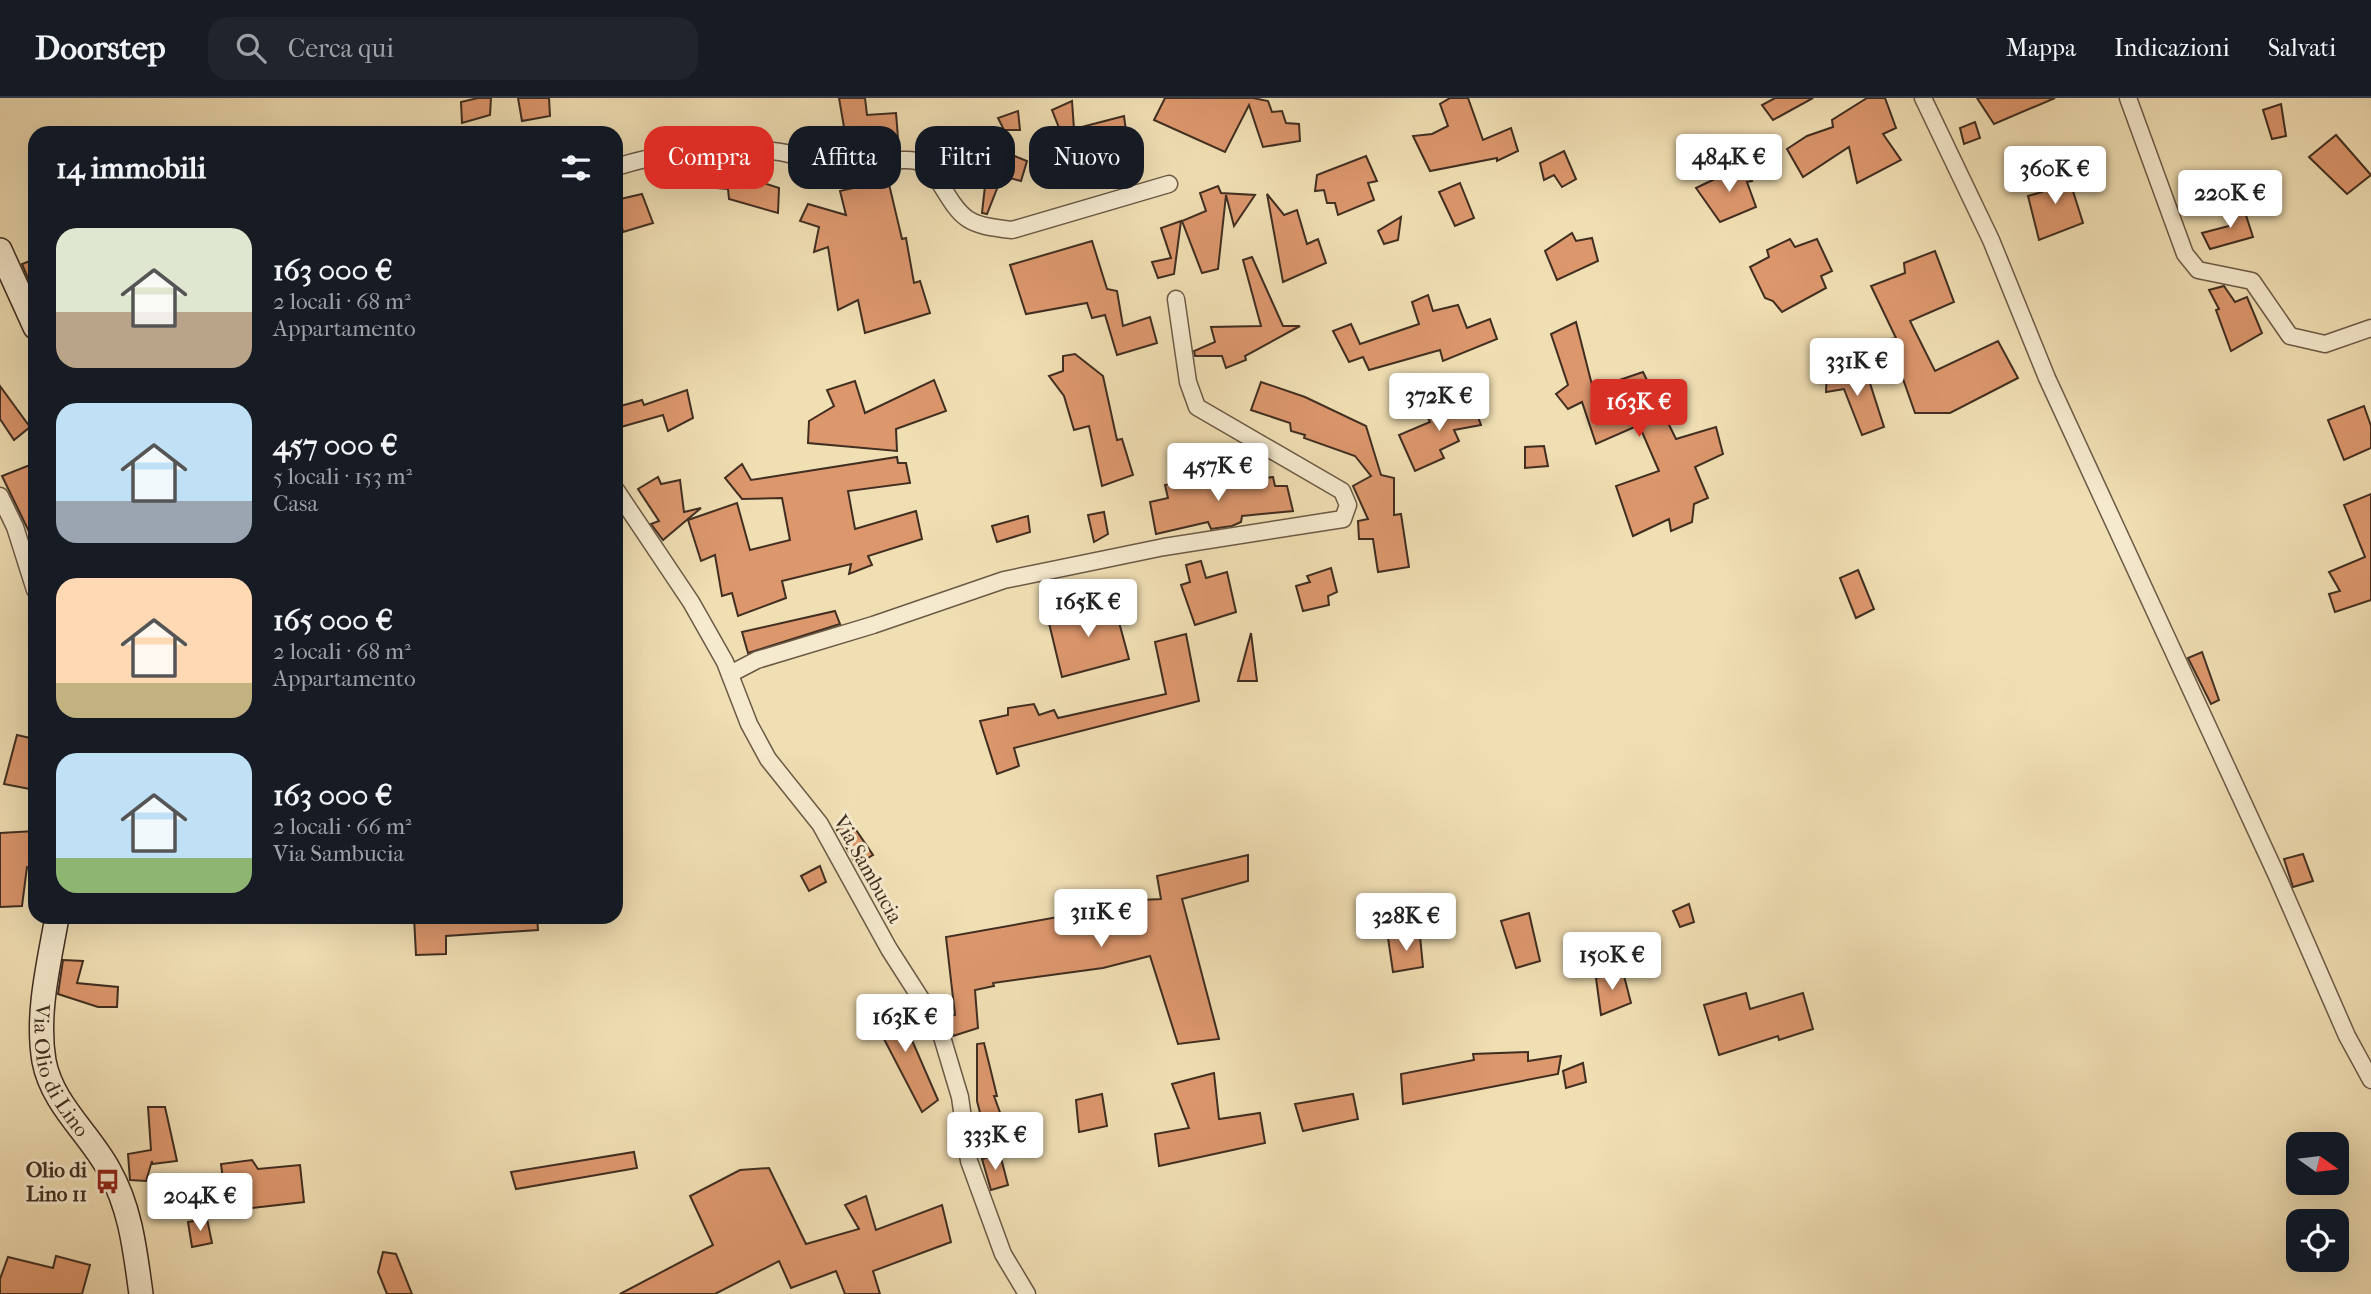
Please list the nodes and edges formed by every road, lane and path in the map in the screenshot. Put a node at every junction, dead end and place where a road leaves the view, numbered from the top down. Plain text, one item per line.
1 (1923, 98) edge
2 (2129, 98) edge
3 (623, 165) edge
4 (1168, 184) dead end
5 (0, 250) edge
6 (1177, 299) dead end
7 (28, 312) edge
8 (2371, 328) edge
9 (0, 496) edge
10 (623, 501) edge
11 (28, 568) edge
12 (730, 674) junction
13 (56, 924) edge
14 (2371, 1080) edge
15 (141, 1294) edge
16 (1027, 1294) edge

1 - 14 street
2 - 8 street
3 - 4 street
5 - 7 street
6 - 12 street
9 - 11 street
10 - 12 street, Via Sambucia
12 - 16 street, Via Sambucia
13 - 15 street, Via Olio di Lino

